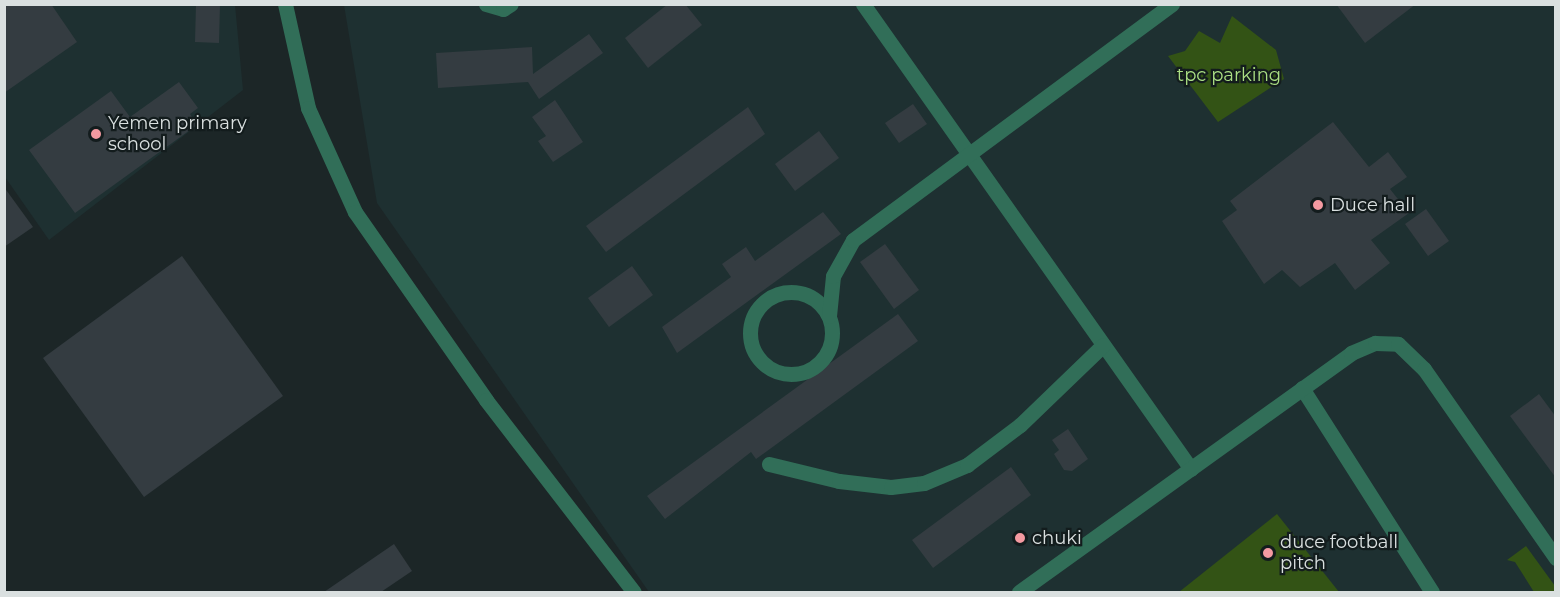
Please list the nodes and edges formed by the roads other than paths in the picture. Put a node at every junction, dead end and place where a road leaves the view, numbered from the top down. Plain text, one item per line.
1 (285, 4) edge
2 (486, 4) edge
3 (511, 4) edge
4 (862, 4) edge
5 (1172, 4) edge
6 (970, 156) junction
7 (829, 316) junction
8 (1103, 345) junction
9 (1302, 388) junction
10 (769, 464) dead end
11 (1191, 469) junction
12 (1556, 558) edge
13 (634, 592) edge
14 (1018, 592) edge
15 (1432, 592) edge

1 - 13 street
2 - 3 street
4 - 6 street
5 - 6 street
6 - 7 street
6 - 8 street
7 - 7 street
8 - 10 street
8 - 11 street
9 - 11 street
9 - 12 street
9 - 15 street
11 - 14 street

